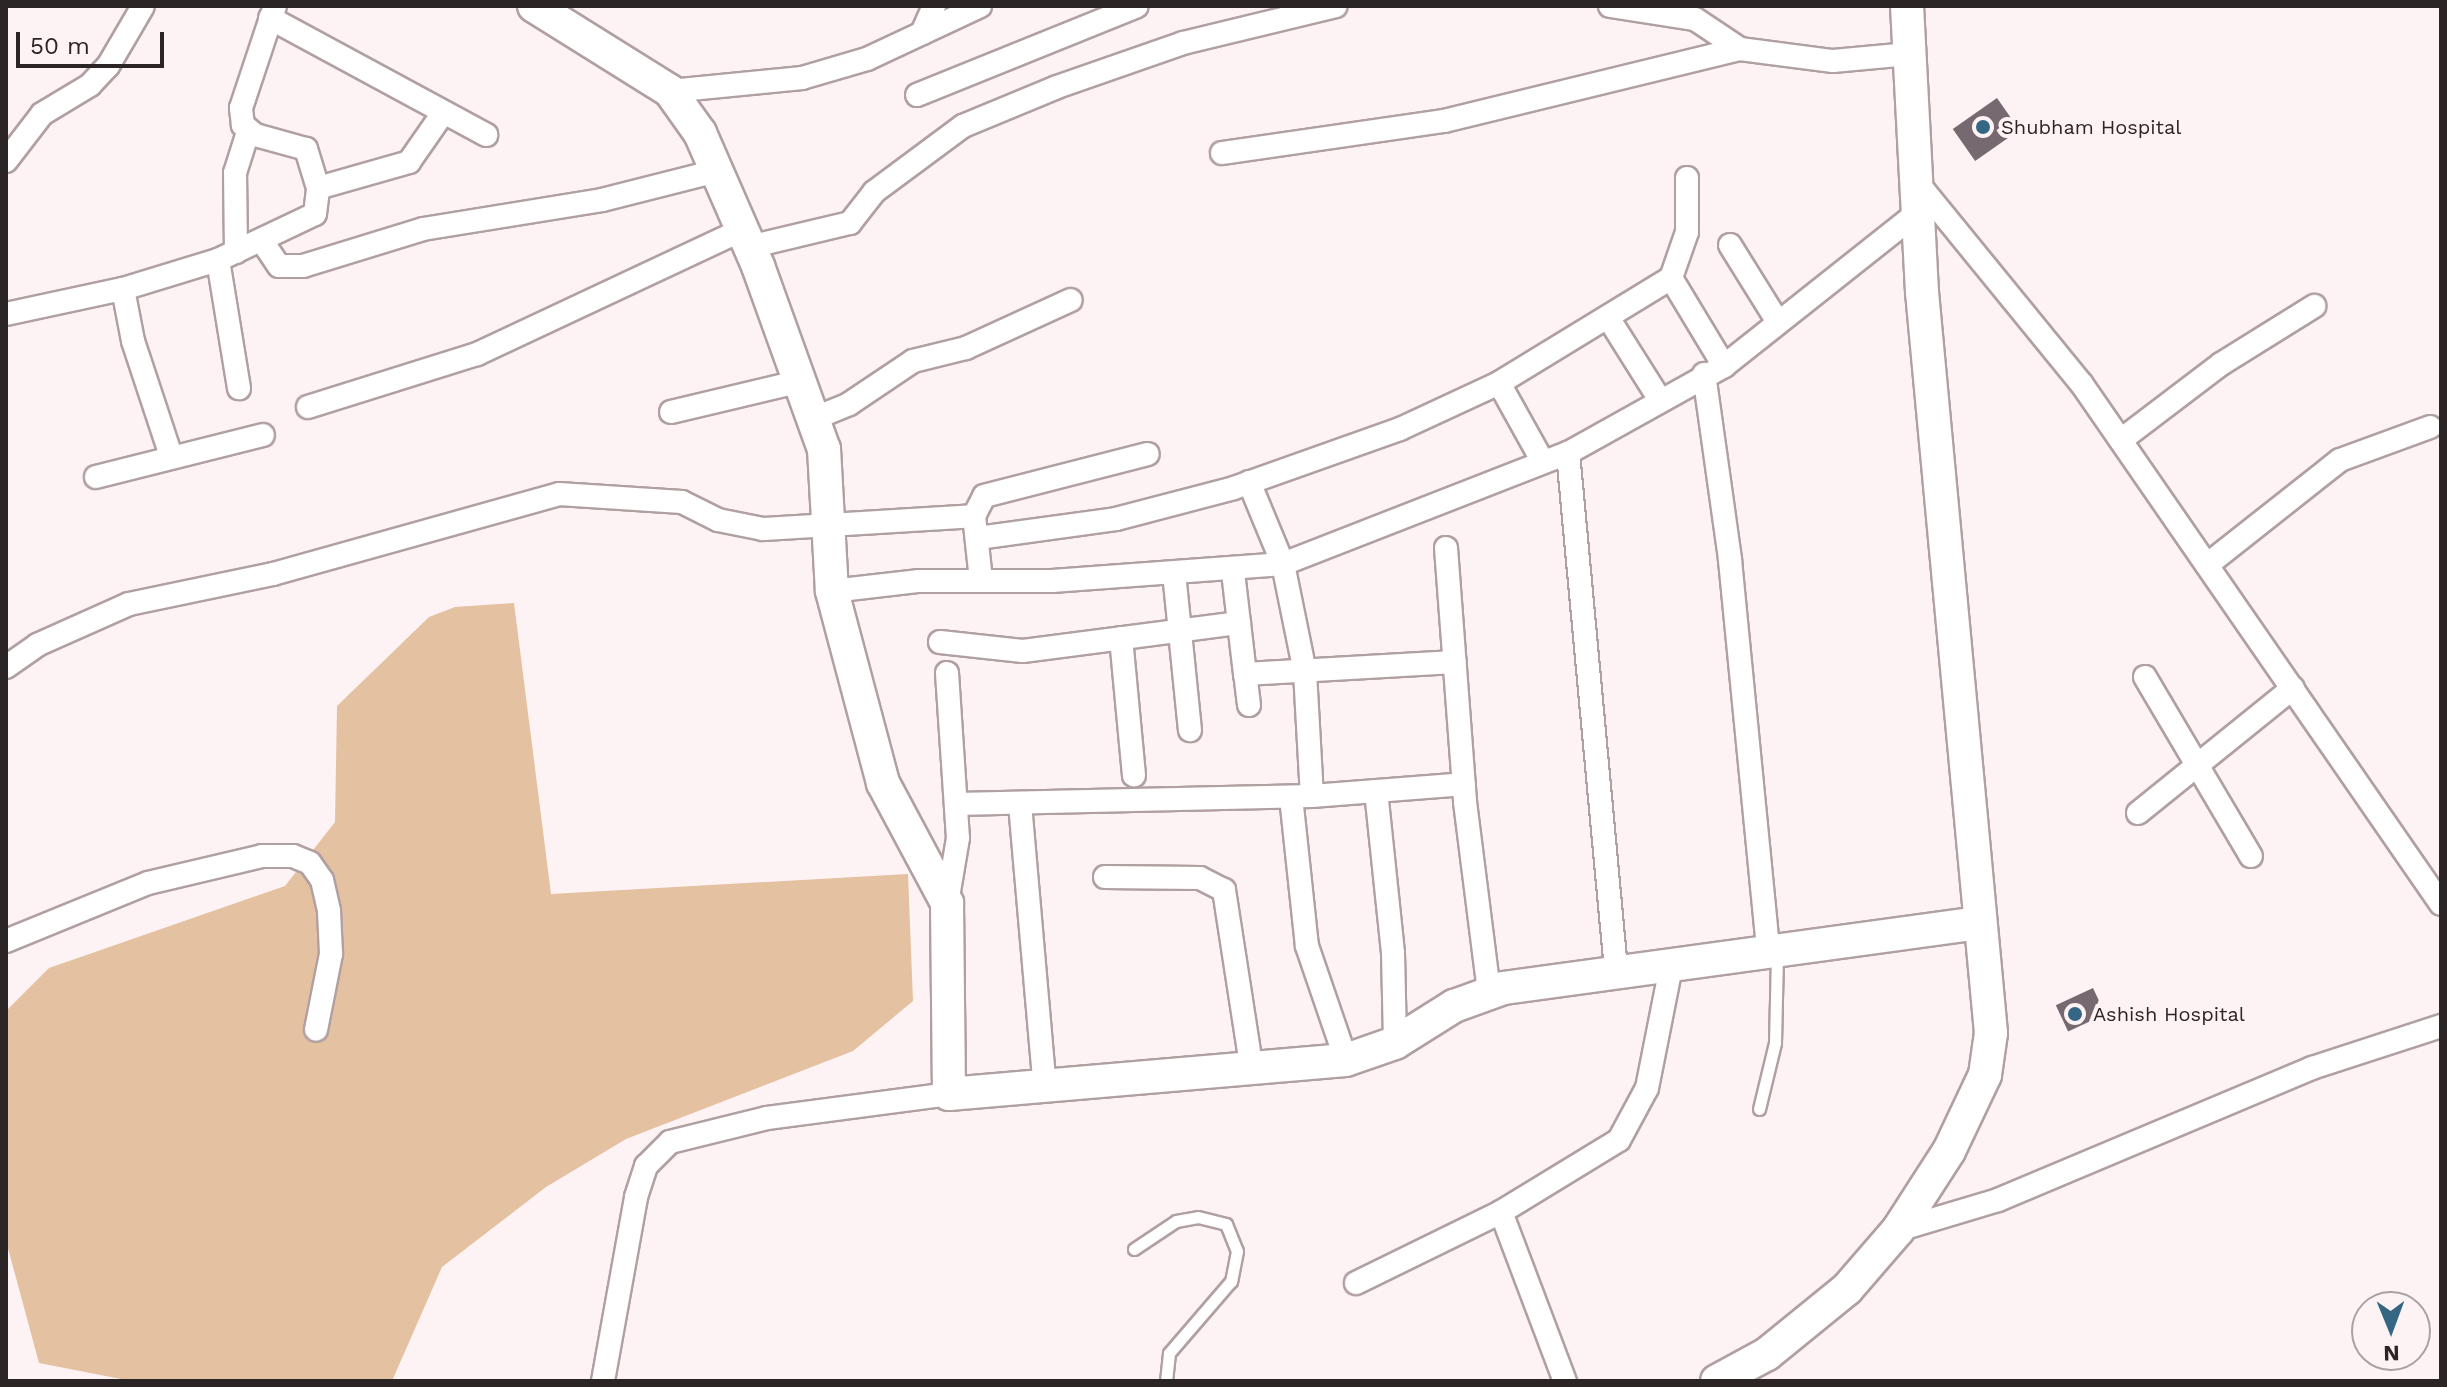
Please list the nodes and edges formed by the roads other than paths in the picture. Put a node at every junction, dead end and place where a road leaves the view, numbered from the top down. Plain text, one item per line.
1 (143, 6) edge
2 (534, 6) edge
3 (934, 6) edge
4 (980, 6) edge
5 (1137, 6) edge
6 (1610, 6) edge
7 (1907, 6) edge
8 (1325, 7) edge
9 (272, 12) edge
10 (922, 33) junction
11 (1740, 49) junction
12 (1909, 54) junction
13 (670, 91) junction
14 (917, 95) dead end
15 (443, 113) junction
16 (248, 132) junction
17 (486, 135) dead end
18 (1222, 153) dead end
19 (6, 161) edge
20 (713, 172) junction
21 (1687, 178) dead end
22 (318, 188) junction
23 (1917, 196) junction
24 (744, 239) junction
25 (262, 241) junction
26 (1730, 245) dead end
27 (227, 256) junction
28 (1671, 278) junction
29 (123, 289) junction
30 (1071, 300) dead end
31 (2314, 306) dead end
32 (6, 314) edge
33 (1609, 319) junction
34 (1778, 322) junction
35 (1714, 370) junction
36 (801, 381) junction
37 (1499, 383) junction
38 (239, 388) dead end
39 (1660, 400) junction
40 (308, 407) dead end
41 (671, 412) dead end
42 (815, 418) junction
43 (2430, 427) dead end
44 (263, 435) dead end
45 (2121, 440) junction
46 (1568, 453) junction
47 (1148, 454) dead end
48 (171, 456) junction
49 (1543, 462) junction
50 (96, 477) dead end
51 (1249, 482) junction
52 (830, 525) junction
53 (976, 527) junction
54 (1446, 548) dead end
55 (1283, 564) junction
56 (2207, 565) junction
57 (1233, 572) junction
58 (1174, 573) junction
59 (981, 580) junction
60 (832, 591) junction
61 (1239, 623) junction
62 (1181, 630) junction
63 (1121, 638) junction
64 (940, 642) dead end
65 (1454, 653) junction
66 (6, 667) edge
67 (1305, 672) junction
68 (947, 673) dead end
69 (1245, 674) junction
70 (2145, 677) dead end
71 (2293, 688) junction
72 (1249, 705) dead end
73 (1190, 730) dead end
74 (2197, 766) junction
75 (1134, 775) dead end
76 (1464, 784) junction
77 (1376, 791) junction
78 (1301, 796) junction
79 (956, 804) junction
80 (1020, 804) junction
81 (2138, 813) dead end
82 (2251, 856) dead end
83 (1105, 877) dead end
84 (947, 903) junction
85 (2441, 904) edge
86 (1979, 923) junction
87 (6, 941) edge
88 (1773, 949) junction
89 (1672, 962) junction
90 (1616, 969) junction
91 (1489, 992) junction
92 (2441, 1026) edge
93 (316, 1030) dead end
94 (1395, 1043) junction
95 (1346, 1060) junction
96 (1252, 1070) junction
97 (1045, 1088) junction
98 (949, 1094) junction
99 (1759, 1109) dead end
100 (1501, 1212) junction
101 (1898, 1230) junction
102 (1134, 1249) dead end
103 (1356, 1283) dead end
104 (603, 1381) edge
105 (1166, 1381) edge
106 (1565, 1381) edge
107 (1717, 1381) edge

1 - 19 street
2 - 13 street
3 - 10 street
4 - 10 street
5 - 14 street
6 - 11 street
7 - 12 street
8 - 24 street
9 - 15 street
9 - 16 street
10 - 13 street
11 - 12 street
11 - 18 street
12 - 23 street
13 - 20 street
15 - 17 street
15 - 22 street
16 - 22 street
16 - 27 street
20 - 24 street
20 - 25 street
21 - 28 street
22 - 25 street
23 - 34 street
23 - 45 street
23 - 86 street
24 - 36 street
24 - 40 street
25 - 27 street
26 - 34 street
27 - 29 street
27 - 38 street
28 - 33 street
28 - 35 street
29 - 32 street
29 - 48 street
30 - 42 street
31 - 45 street
33 - 37 street
33 - 39 street
34 - 35 street
35 - 39 street
35 - 88 street
36 - 41 street
36 - 42 street
37 - 49 street
37 - 51 street
39 - 46 street
42 - 52 street
43 - 56 street
44 - 48 street
45 - 56 street
46 - 49 street
46 - 90 street
47 - 53 street
48 - 50 street
49 - 55 street
51 - 53 street
51 - 55 street
52 - 53 street
52 - 60 street
52 - 66 street
53 - 59 street
54 - 65 street
55 - 57 street
55 - 67 street
56 - 71 street
57 - 58 street
57 - 61 street
58 - 59 street
58 - 62 street
59 - 60 street
60 - 84 street
61 - 62 street
61 - 69 street
62 - 63 street
62 - 73 street
63 - 64 street
63 - 75 street
65 - 67 street
65 - 76 street
67 - 69 street
67 - 78 street
68 - 79 street
69 - 72 street
70 - 74 street
71 - 74 street
71 - 85 street
74 - 81 street
74 - 82 street
76 - 77 street
76 - 91 street
77 - 78 street
77 - 94 street
78 - 80 street
78 - 95 street
79 - 80 street
79 - 84 street
80 - 97 street
83 - 96 street
84 - 98 street
86 - 88 street
86 - 101 street
87 - 93 street
88 - 89 street
88 - 99 lane
89 - 90 street
89 - 100 street
90 - 91 street
91 - 94 street
92 - 101 street
94 - 95 street
95 - 96 street
96 - 97 street
97 - 98 street
98 - 104 street
100 - 103 street
100 - 106 street
101 - 107 street
102 - 105 lane

